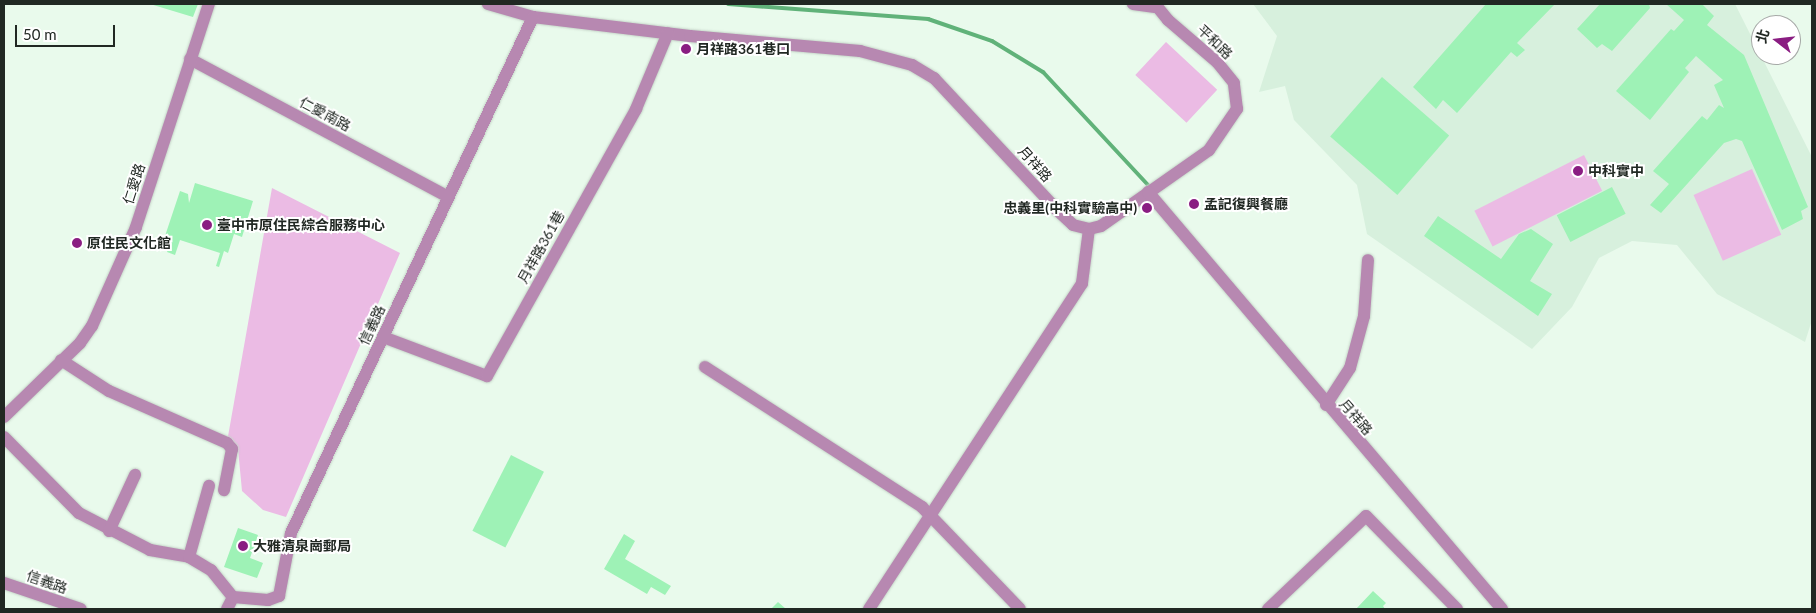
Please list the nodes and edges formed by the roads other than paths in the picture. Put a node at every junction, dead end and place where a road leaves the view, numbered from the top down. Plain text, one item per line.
1 (209, 4) edge
2 (488, 4) edge
3 (1133, 4) edge
4 (1155, 6) edge
5 (533, 16) junction
6 (668, 33) junction
7 (190, 59) junction
8 (1151, 189) junction
9 (447, 196) junction
10 (1089, 229) junction
11 (1368, 260) dead end
12 (383, 337) junction
13 (61, 360) junction
14 (705, 367) dead end
15 (1328, 402) junction
16 (4, 417) edge
17 (4, 437) edge
18 (135, 475) dead end
19 (209, 486) dead end
20 (224, 490) dead end
21 (930, 516) junction
22 (109, 531) junction
23 (189, 557) junction
24 (4, 583) edge
25 (233, 597) junction
26 (81, 609) edge
27 (227, 609) edge
28 (869, 609) edge
29 (1020, 609) edge
30 (1268, 609) edge
31 (1457, 609) edge
32 (1502, 609) edge

1 - 7 street, 仁愛路
2 - 5 street, 月祥路
3 - 4 street
4 - 8 street, 平和路
5 - 6 street, 月祥路
5 - 9 street, 信義路
6 - 10 street, 月祥路
6 - 12 street, 月祥路361巷
7 - 9 street, 仁愛南路
7 - 13 street, 仁愛路
8 - 10 street
8 - 15 street, 月祥路
9 - 12 street, 信義路
10 - 21 street
11 - 15 street
12 - 25 street, 信義路
13 - 16 street, 仁愛路
13 - 20 street
14 - 21 street
15 - 32 street, 月祥路
17 - 22 street
18 - 22 street
19 - 23 street
21 - 28 street
21 - 29 street
22 - 23 street
23 - 25 street
24 - 26 street, 信義路
25 - 27 street
30 - 31 street

